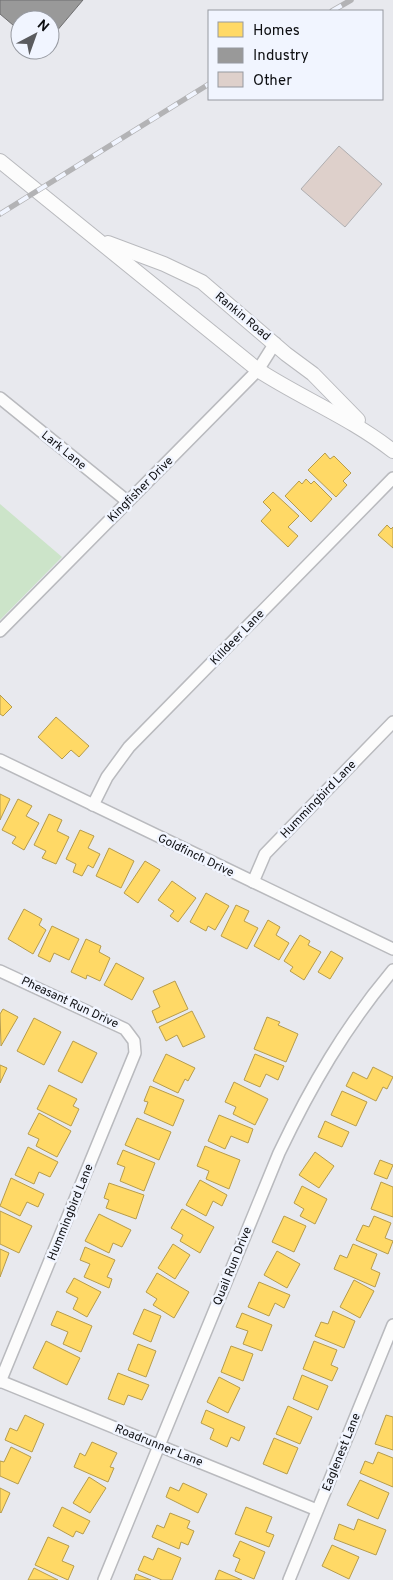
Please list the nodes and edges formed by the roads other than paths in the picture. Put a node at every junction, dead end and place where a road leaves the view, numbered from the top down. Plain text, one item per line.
1 (0, 161) edge
2 (96, 238) junction
3 (275, 343) junction
4 (258, 370) junction
5 (0, 398) edge
6 (366, 430) junction
7 (393, 451) edge
8 (393, 478) edge
9 (127, 502) junction
10 (0, 631) edge
11 (393, 722) edge
12 (0, 760) edge
13 (93, 804) junction
14 (252, 882) junction
15 (393, 949) edge
16 (393, 970) edge
17 (0, 971) edge
18 (134, 1041) joint
19 (393, 1325) edge
20 (0, 1381) edge
21 (159, 1445) junction
22 (317, 1510) junction
23 (104, 1580) edge
24 (289, 1580) edge

1 - 2 street, Rankin Road
2 - 3 street, Rankin Road
2 - 4 street, Rankin Road
3 - 4 street, Kingfisher Drive
3 - 6 street, Rankin Road
4 - 6 street, Rankin Road
4 - 9 street, Kingfisher Drive
5 - 9 street, Lark Lane
6 - 7 street, Rankin Road
8 - 13 street, Killdeer Lane
9 - 10 street, Kingfisher Drive
11 - 14 street, Hummingbird Lane
12 - 13 street, Goldfinch Drive
13 - 14 street, Goldfinch Drive
14 - 15 street, Goldfinch Drive
16 - 21 street, Quail Run Drive
17 - 18 street, Pheasant Run Drive
18 - 20 street, Hummingbird Lane
19 - 22 street, Eaglenest Lane
20 - 21 street, Roadrunner Lane
21 - 22 street, Roadrunner Lane
21 - 23 street, Quail Run Drive
22 - 24 street, Eaglenest Lane

